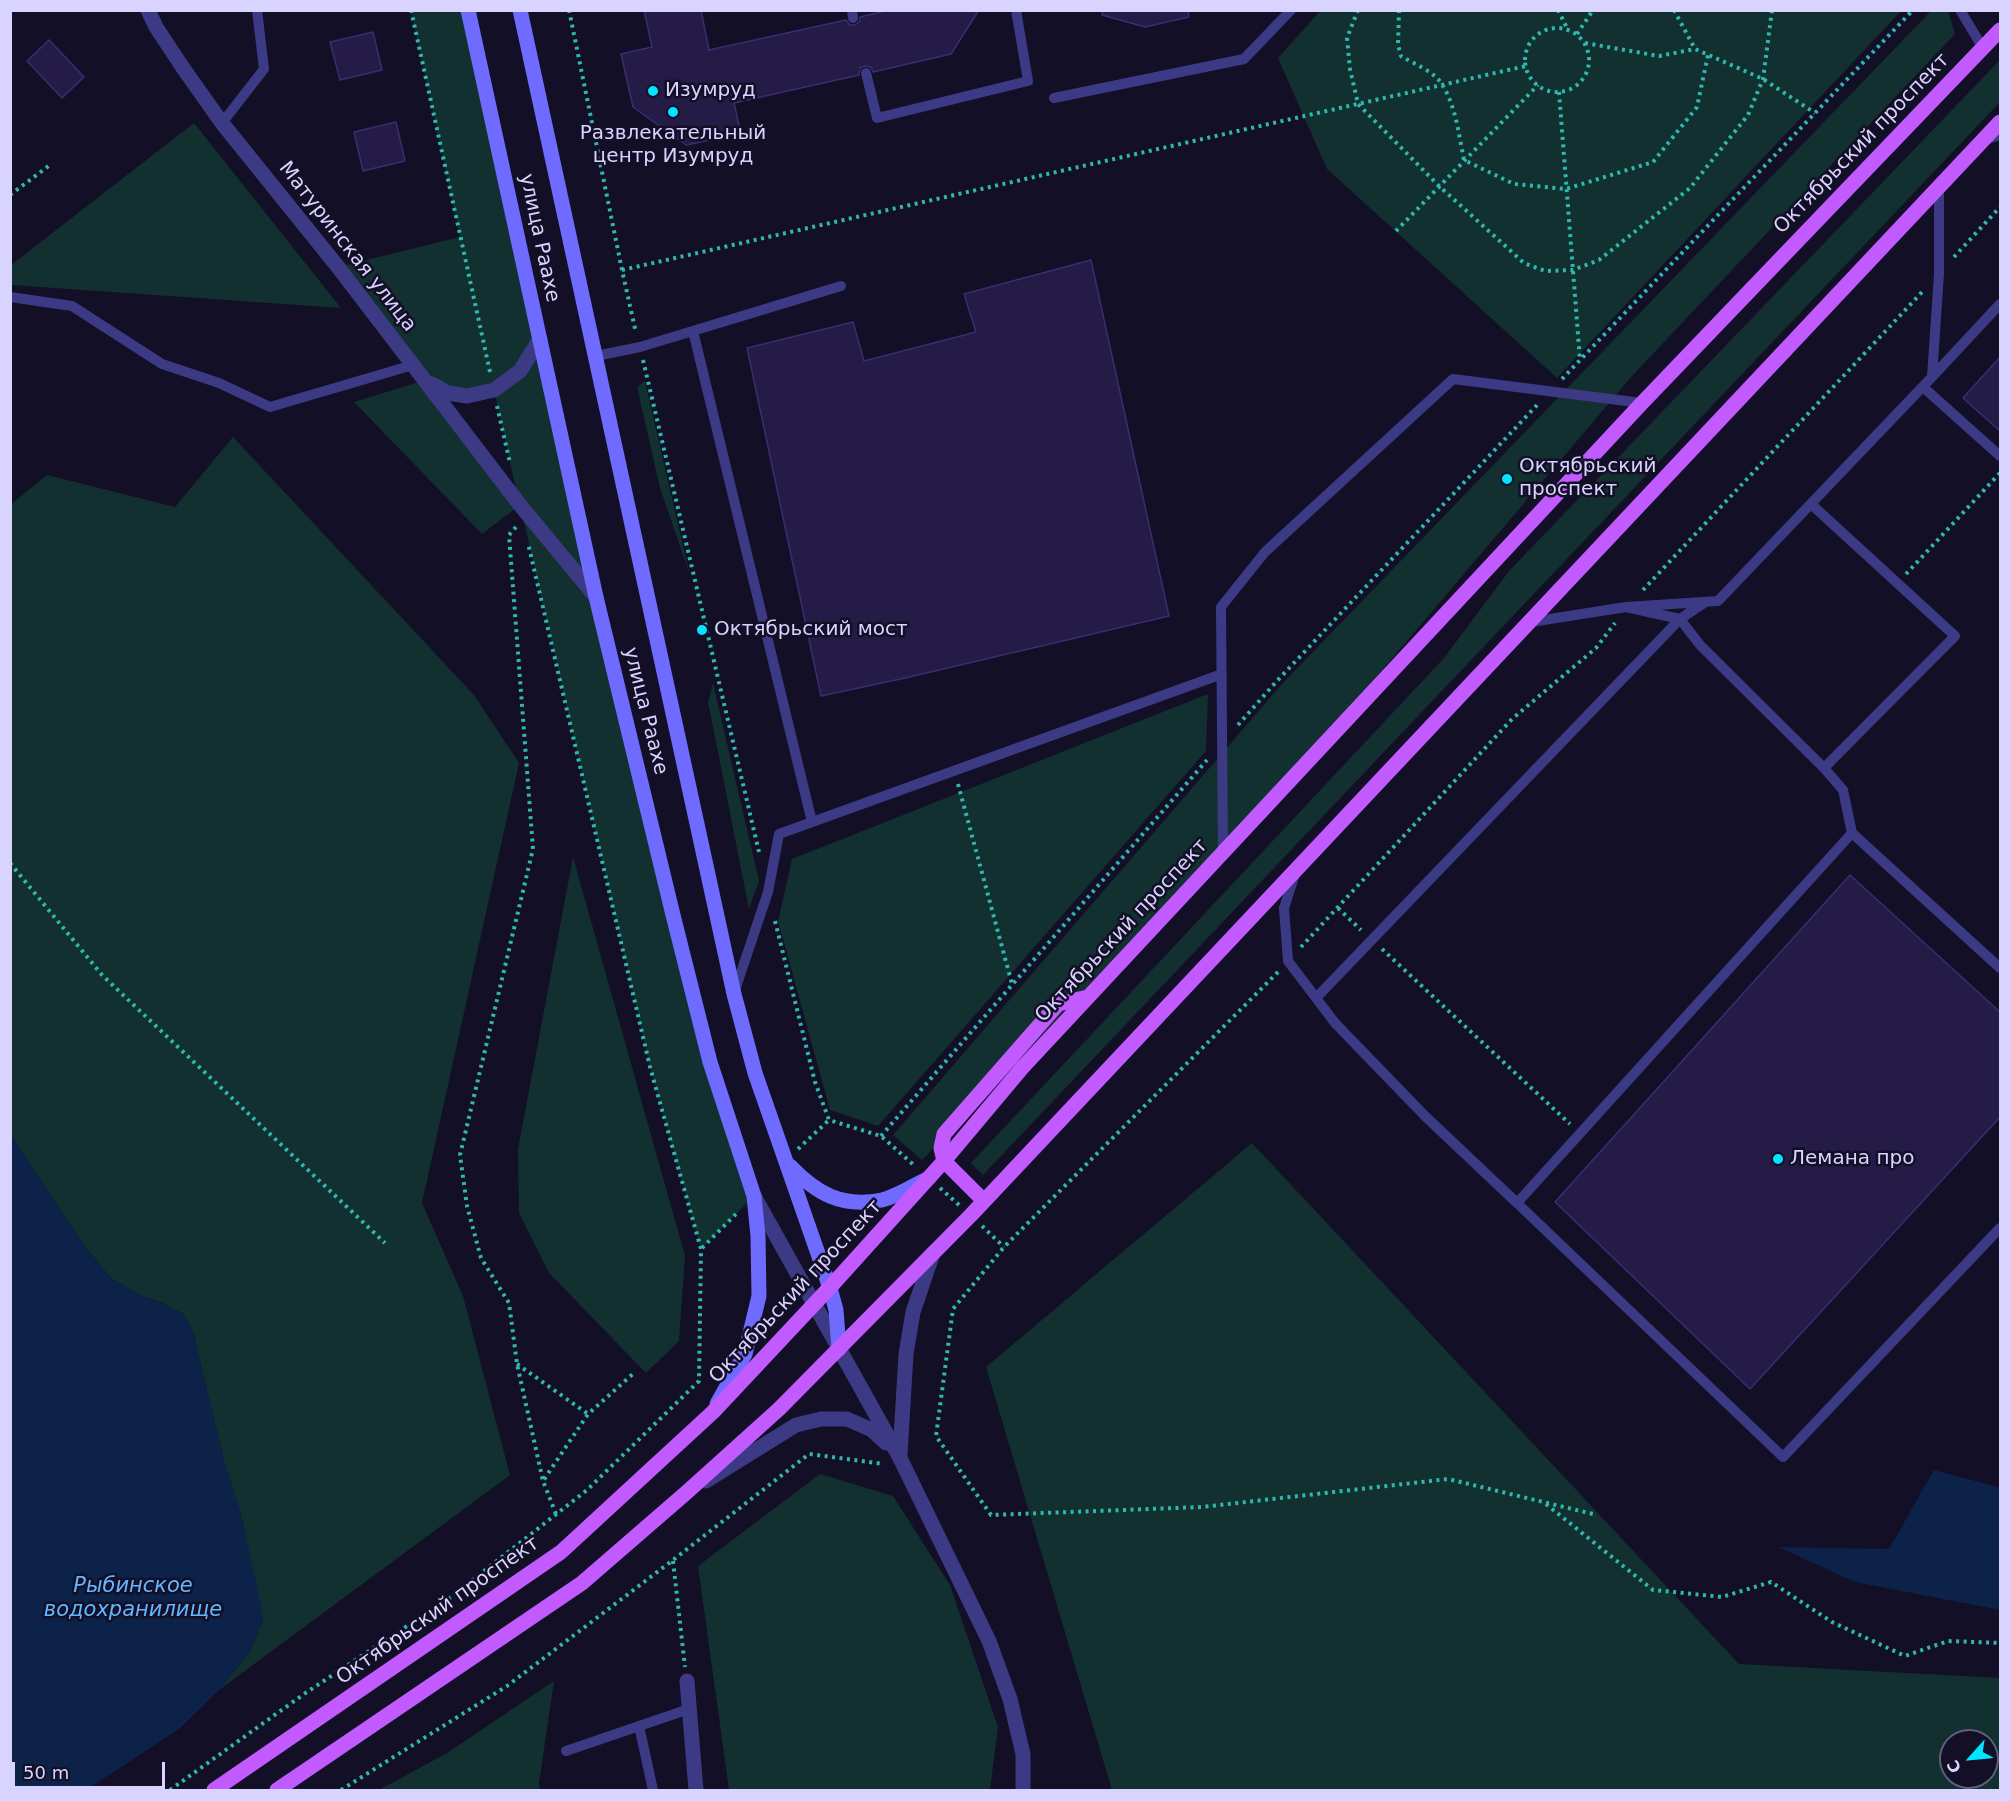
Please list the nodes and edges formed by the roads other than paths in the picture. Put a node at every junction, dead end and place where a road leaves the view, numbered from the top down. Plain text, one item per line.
1 (148, 10) edge
2 (257, 10) edge
3 (468, 10) edge
4 (520, 10) edge
5 (1016, 10) edge
6 (1291, 10) edge
7 (1960, 10) edge
8 (2001, 30) edge
9 (1983, 48) junction
10 (866, 73) dead end
11 (1054, 98) dead end
12 (2001, 122) edge
13 (222, 123) junction
14 (2001, 135) edge
15 (1983, 141) junction
16 (1939, 188) junction
17 (842, 286) dead end
18 (10, 297) edge
19 (2001, 304) edge
20 (693, 331) junction
21 (540, 339) junction
22 (596, 356) junction
23 (413, 365) junction
24 (1932, 377) junction
25 (426, 380) junction
26 (1923, 387) junction
27 (1642, 403) junction
28 (2001, 456) edge
29 (1811, 504) junction
30 (596, 597) junction
31 (1706, 602) junction
32 (1626, 607) junction
33 (1680, 619) junction
34 (1532, 622) junction
35 (1222, 674) junction
36 (1824, 768) junction
37 (812, 822) junction
38 (1851, 833) junction
39 (1223, 854) junction
40 (1296, 871) junction
41 (2001, 968) edge
42 (734, 994) junction
43 (1316, 998) junction
44 (944, 1161) junction
45 (785, 1162) junction
46 (929, 1178) junction
47 (754, 1196) junction
48 (984, 1201) junction
49 (1516, 1203) junction
50 (2001, 1228) edge
51 (933, 1253) junction
52 (830, 1288) junction
53 (814, 1305) junction
54 (839, 1350) junction
55 (713, 1412) junction
56 (894, 1461) junction
57 (687, 1492) junction
58 (687, 1681) road end
59 (689, 1709) junction
60 (639, 1726) junction
61 (566, 1751) dead end
62 (214, 1791) edge
63 (277, 1791) edge
64 (654, 1791) edge
65 (696, 1791) edge
66 (1023, 1791) edge

1 - 13 street, Матуринская улица
2 - 13 lane
3 - 21 main road, улица Раахе
4 - 22 main road, улица Раахе
5 - 10 lane
6 - 11 lane
7 - 9 lane
8 - 9 main road, Октябрьский проспект
9 - 27 main road, Октябрьский проспект
12 - 15 main road
13 - 23 street, Матуринская улица
14 - 15 lane
15 - 16 main road
16 - 24 lane
16 - 34 main road
17 - 20 lane
18 - 23 lane
19 - 24 lane
20 - 22 lane
20 - 37 lane
21 - 25 street
21 - 30 main road, улица Раахе
22 - 42 main road, улица Раахе
23 - 25 street, Матуринская улица
24 - 26 lane
25 - 30 street, Матуринская улица
26 - 28 lane
26 - 29 lane
27 - 35 lane
27 - 39 main road, Октябрьский проспект
29 - 31 lane
29 - 36 lane
30 - 47 main road, улица Раахе
31 - 32 lane
31 - 33 lane
32 - 33 lane
32 - 34 lane
33 - 36 lane
33 - 43 lane
34 - 40 main road
35 - 37 lane
35 - 39 lane
36 - 38 lane
37 - 42 lane
38 - 41 lane
38 - 49 lane
39 - 44 main road, Октябрьский проспект
40 - 43 lane
40 - 48 main road
42 - 45 main road, улица Раахе
43 - 49 lane
44 - 46 main road, Октябрьский проспект
44 - 48 main road
45 - 46 main road
45 - 52 main road, улица Раахе
46 - 52 main road, Октябрьский проспект
47 - 53 street
47 - 55 main road, улица Раахе
48 - 51 main road
49 - 50 lane
51 - 54 main road
51 - 56 street
52 - 53 main road, Октябрьский проспект
52 - 54 main road, улица Раахе
53 - 54 street
53 - 55 main road, Октябрьский проспект
54 - 56 street
54 - 57 main road
55 - 62 main road, Октябрьский проспект
56 - 57 street
56 - 66 street
57 - 63 main road
58 - 59 street
59 - 60 lane
59 - 65 street
60 - 61 lane
60 - 64 lane

